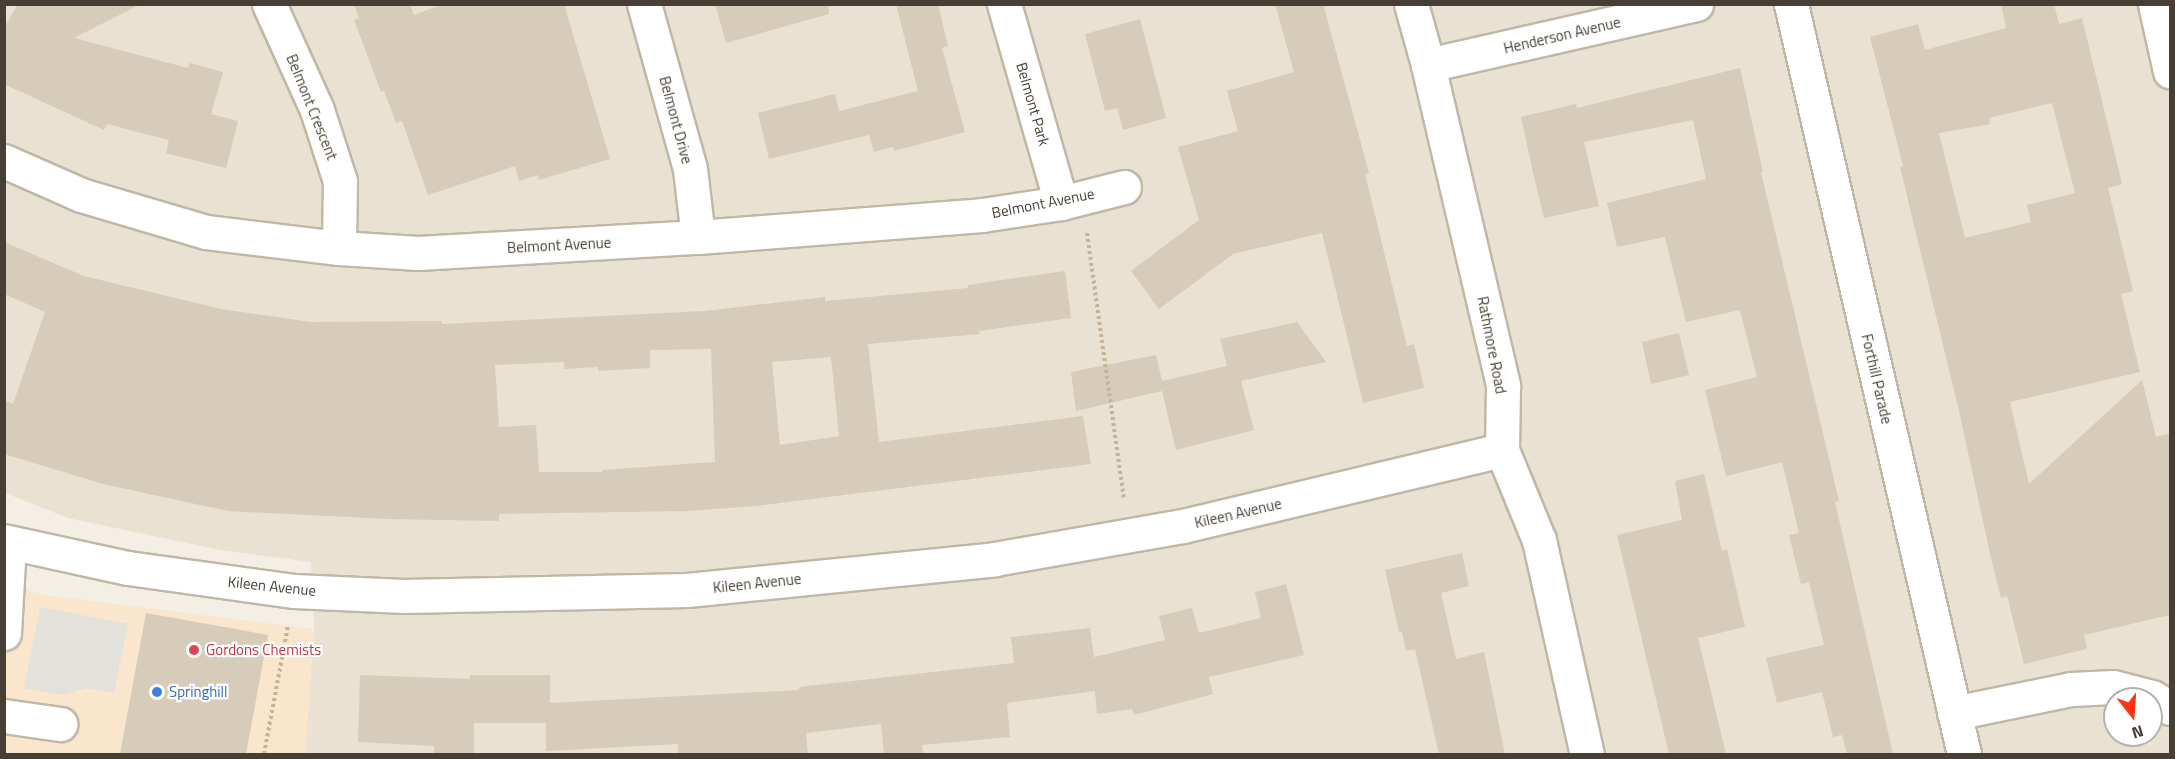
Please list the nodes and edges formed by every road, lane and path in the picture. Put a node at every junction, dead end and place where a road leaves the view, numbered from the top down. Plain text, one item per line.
1 (269, 4) edge
2 (644, 4) edge
3 (1004, 4) edge
4 (1411, 4) edge
5 (1696, 4) edge
6 (1791, 4) edge
7 (2155, 4) edge
8 (1428, 65) junction
9 (2170, 71) edge
10 (4, 160) edge
11 (1124, 186) dead end
12 (1071, 200) junction
13 (698, 237) junction
14 (339, 249) junction
15 (1502, 450) junction
16 (1130, 536) junction
17 (7, 542) edge
18 (294, 591) junction
19 (4, 633) edge
20 (2170, 708) edge
21 (1954, 713) junction
22 (4, 716) edge
23 (60, 724) dead end
24 (264, 754) edge
25 (1587, 754) edge
26 (1964, 754) edge

1 - 14 street, Belmont Crescent
2 - 13 street, Belmont Drive
3 - 12 street, Belmont Park
4 - 8 street, Rathmore Road
5 - 8 street, Henderson Avenue
6 - 21 street, Forthill Parade
7 - 9 street
8 - 15 street, Rathmore Road
10 - 14 street, Belmont Avenue
11 - 12 street, Belmont Avenue
12 - 13 street, Belmont Avenue
12 - 16 path
13 - 14 street, Belmont Avenue
15 - 16 street, Kileen Avenue
15 - 25 street, Rathmore Road
16 - 18 street, Kileen Avenue
17 - 18 street, Kileen Avenue
17 - 19 street
18 - 24 path
20 - 21 street
21 - 26 street, Forthill Parade
22 - 23 street

